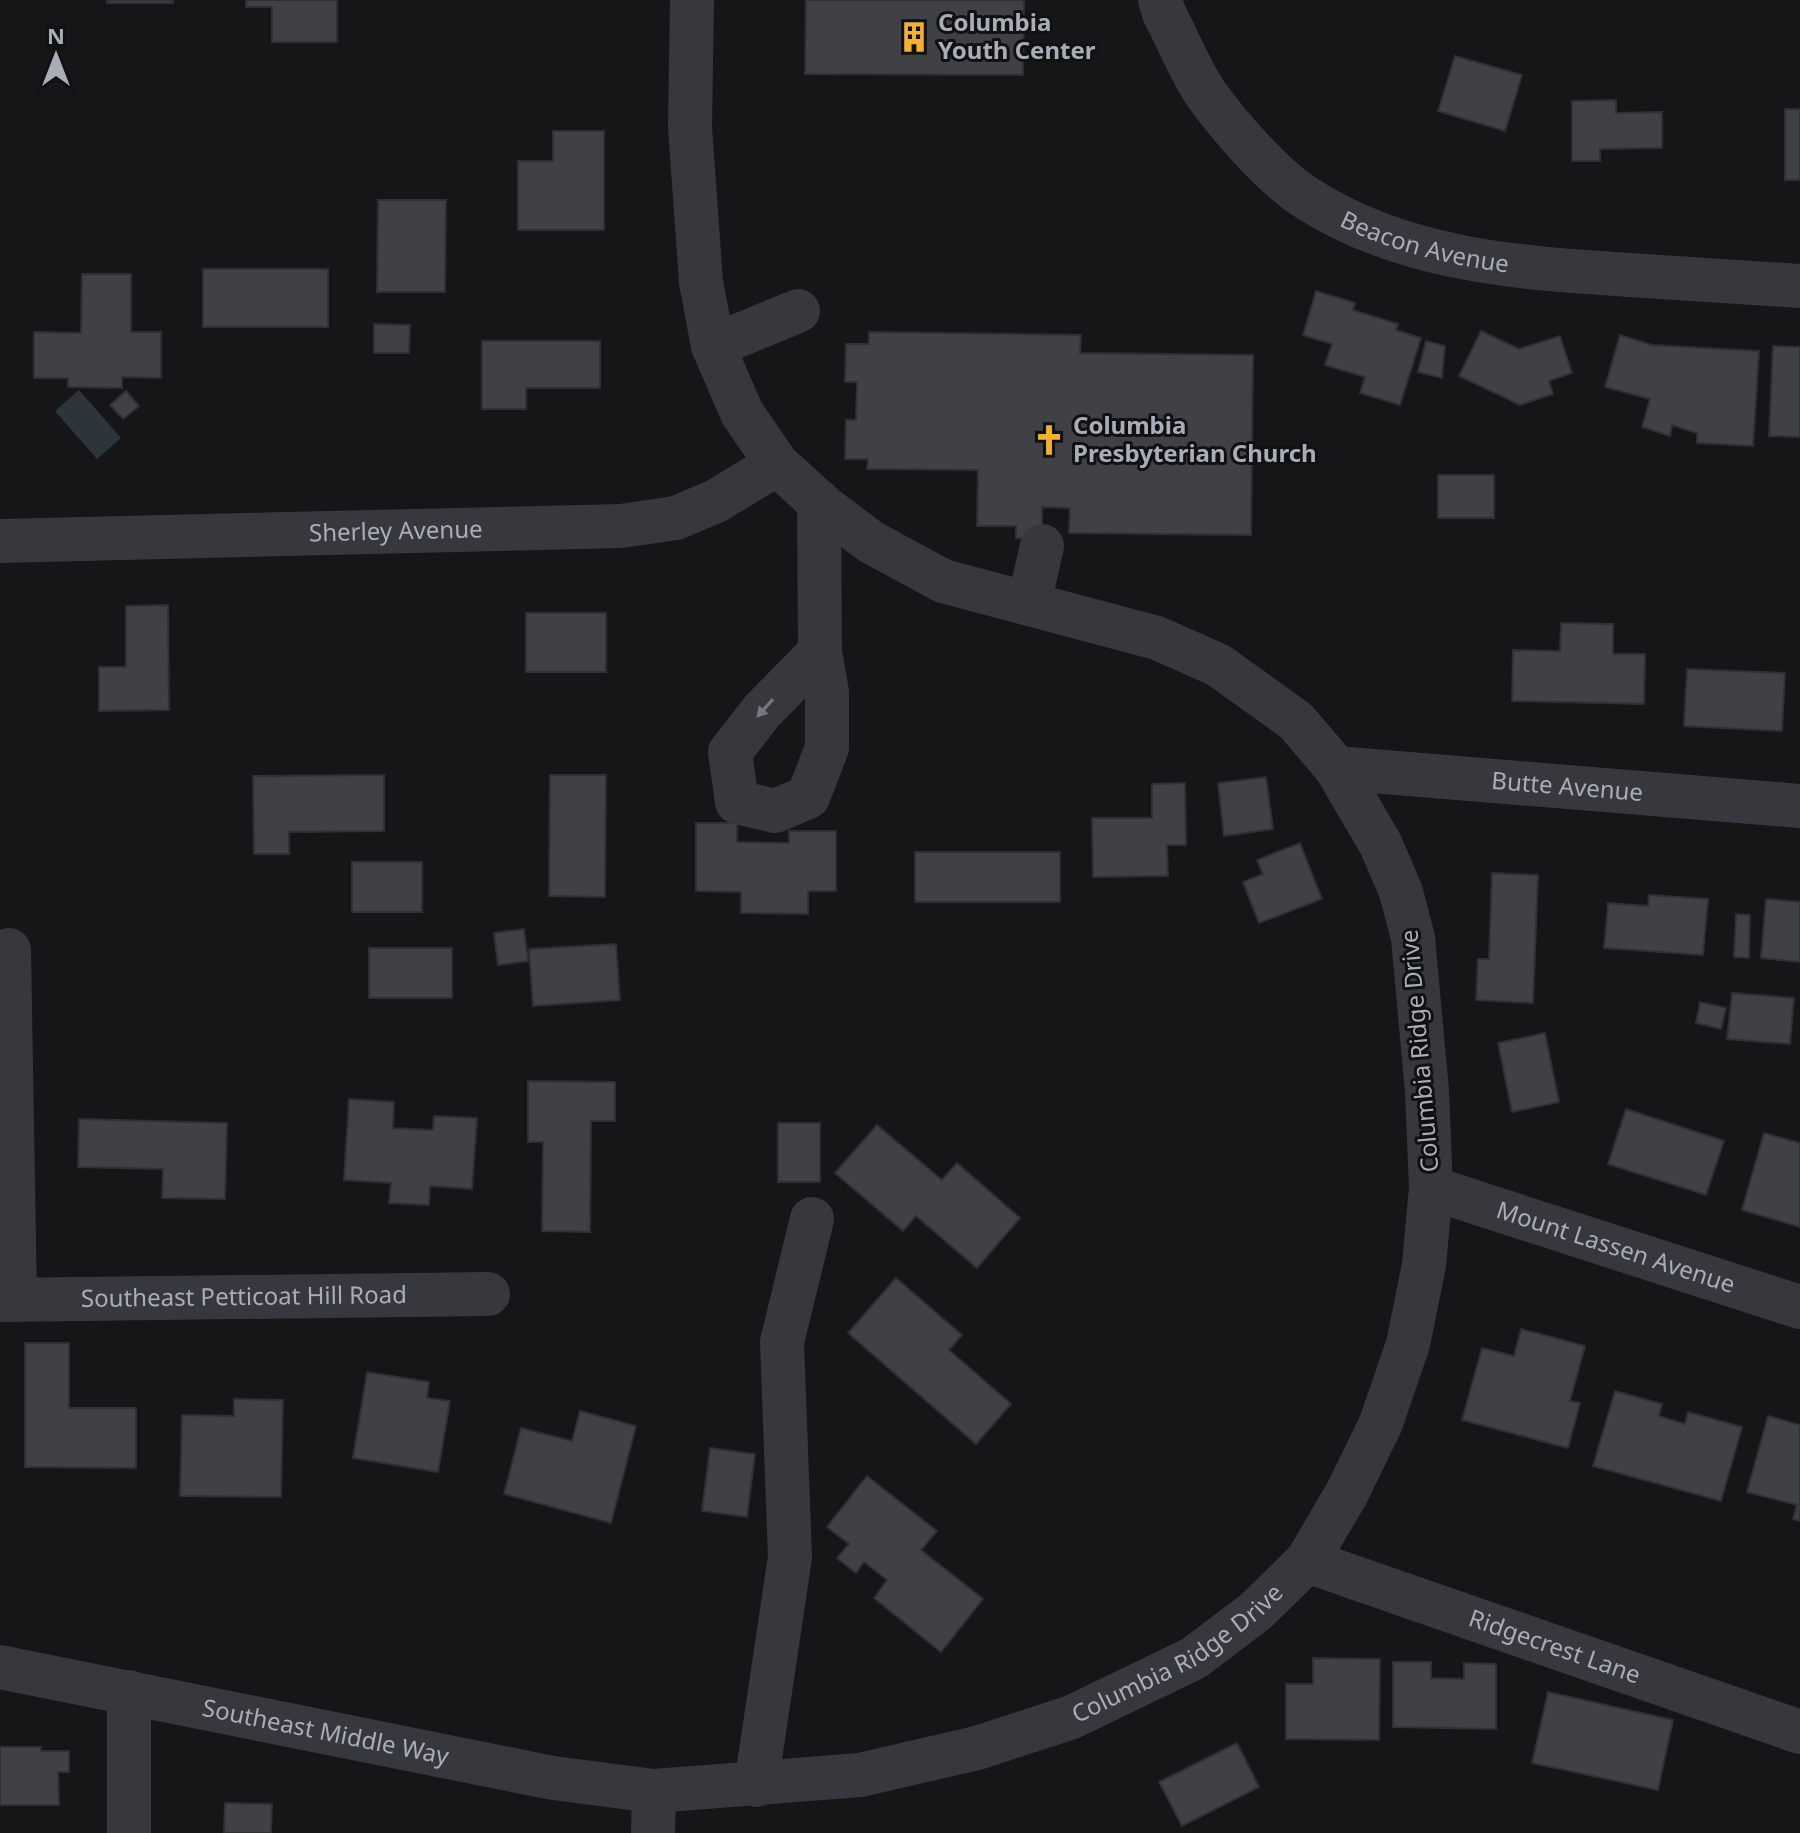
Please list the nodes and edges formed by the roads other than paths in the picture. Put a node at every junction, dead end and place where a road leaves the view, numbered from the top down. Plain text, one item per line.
1 (692, 0) edge
2 (1160, 0) edge
3 (1800, 286) edge
4 (798, 311) dead end
5 (713, 346) junction
6 (777, 464) junction
7 (819, 502) junction
8 (0, 541) edge
9 (1042, 546) dead end
10 (1029, 603) junction
11 (820, 652) dead end
12 (1336, 768) junction
13 (1800, 806) edge
14 (9, 950) dead end
15 (1431, 1188) junction
16 (812, 1219) dead end
17 (488, 1294) dead end
18 (8, 1300) edge
19 (1800, 1307) edge
20 (1307, 1561) junction
21 (0, 1667) edge
22 (129, 1692) junction
23 (1800, 1732) edge
24 (756, 1785) junction
25 (653, 1812) edge
26 (129, 1833) edge

1 - 5 street, Columbia Ridge Drive
2 - 3 street, Beacon Avenue
4 - 5 street
5 - 6 street, Columbia Ridge Drive
6 - 7 street, Columbia Ridge Drive
6 - 8 street, Sherley Avenue
7 - 10 street, Columbia Ridge Drive
7 - 11 street
9 - 10 street
10 - 12 street, Columbia Ridge Drive
12 - 13 street, Butte Avenue
12 - 15 street, Columbia Ridge Drive
14 - 18 street
15 - 19 street, Mount Lassen Avenue
15 - 20 street, Columbia Ridge Drive
16 - 24 street
17 - 18 street, Southeast Petticoat Hill Road
20 - 23 street, Ridgecrest Lane
20 - 24 street, Columbia Ridge Drive
21 - 22 street, Southeast Middle Way
22 - 25 street, Southeast Middle Way
22 - 26 street
24 - 25 street, Columbia Ridge Drive

